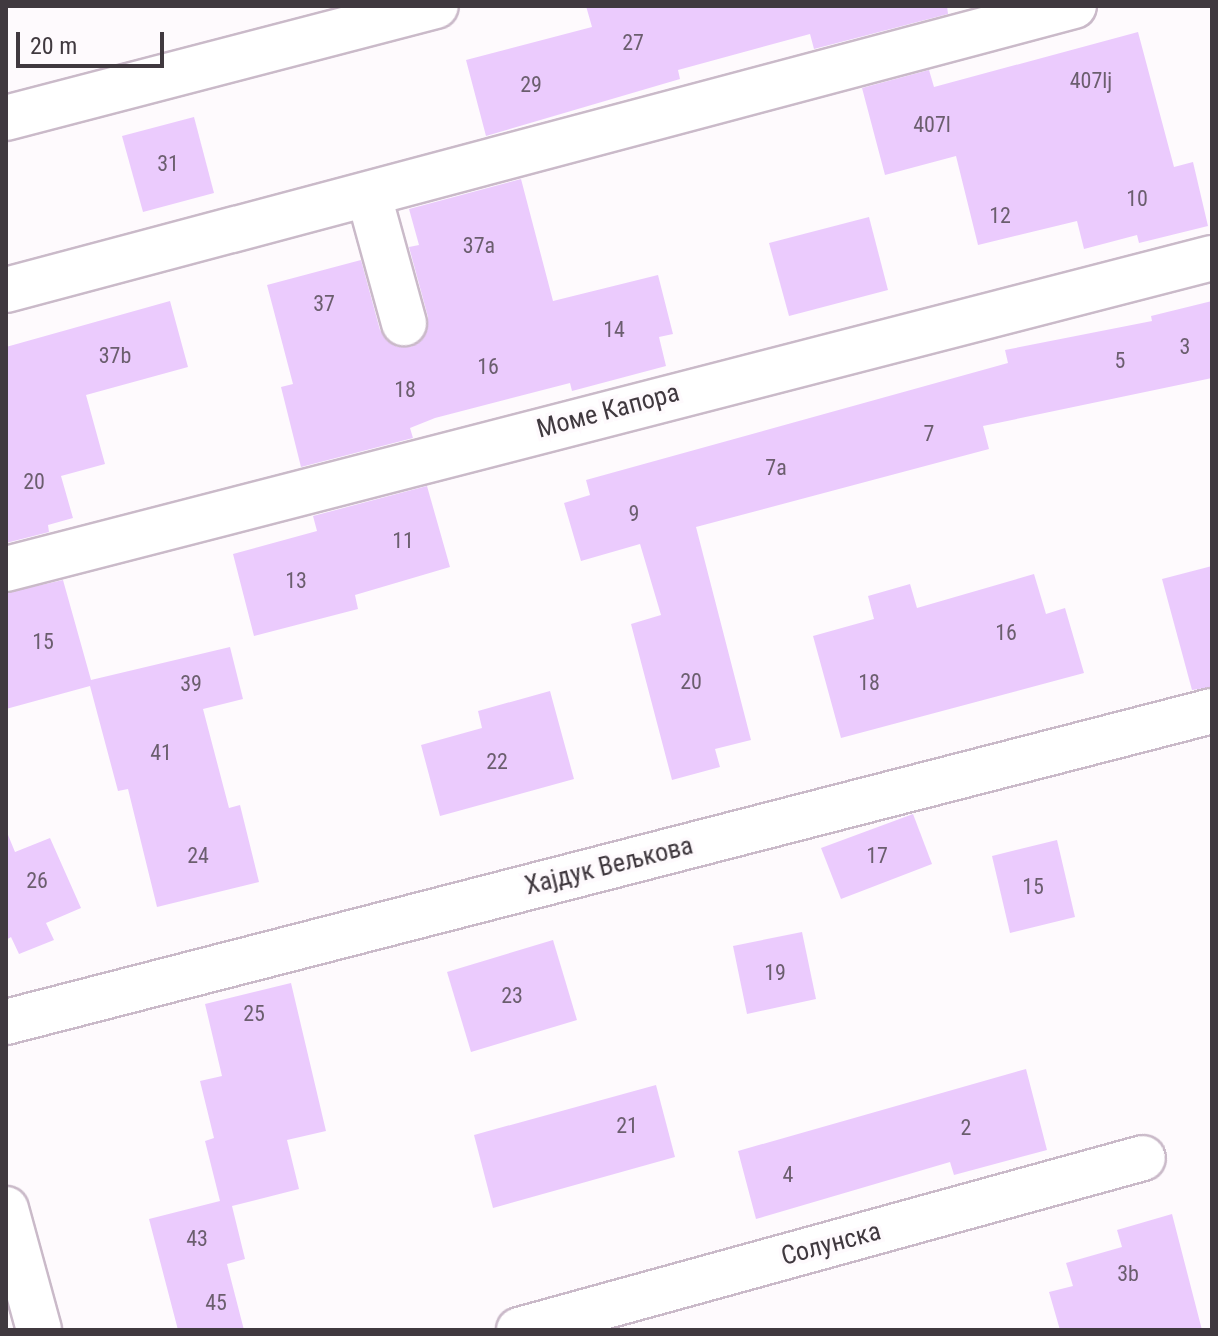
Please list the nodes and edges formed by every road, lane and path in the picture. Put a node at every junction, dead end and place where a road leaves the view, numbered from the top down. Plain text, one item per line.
1 (436, 6) edge
2 (1074, 6) edge
3 (6, 118) edge
4 (369, 196) junction
5 (1212, 258) edge
6 (6, 290) edge
7 (404, 323) dead end
8 (6, 569) edge
9 (1212, 711) edge
10 (6, 1022) edge
11 (1143, 1158) dead end
12 (6, 1209) edge
13 (15, 1278) edge
14 (39, 1330) edge
15 (519, 1330) edge

1 - 3 street
2 - 4 street
4 - 6 street
4 - 7 street
5 - 8 street, Моме Капора
9 - 10 street, Хајдук Вељкова
11 - 15 street, Солунска
12 - 13 street
13 - 14 street

